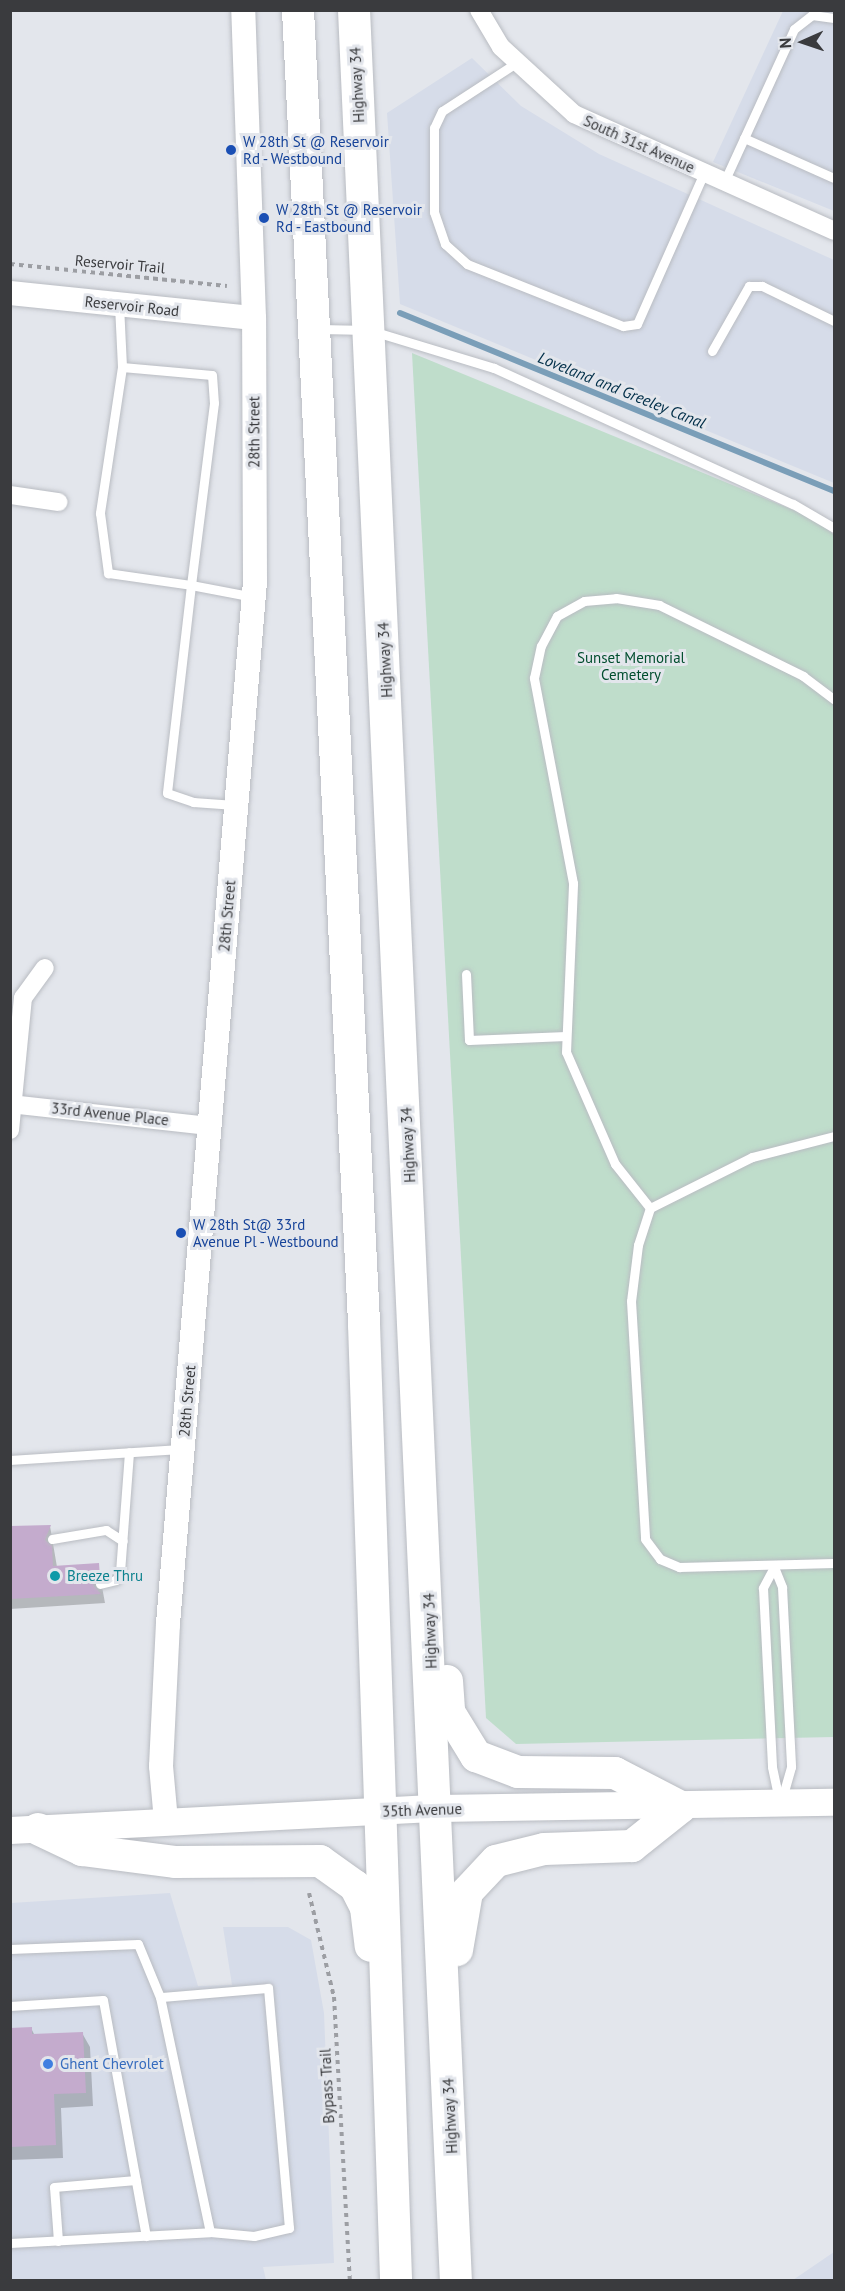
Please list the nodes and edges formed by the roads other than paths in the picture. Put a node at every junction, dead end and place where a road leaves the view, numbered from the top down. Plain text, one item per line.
1 (243, 10) edge
2 (298, 10) edge
3 (354, 10) edge
4 (479, 10) edge
5 (834, 18) edge
6 (516, 63) junction
7 (744, 138) junction
8 (704, 173) junction
9 (834, 178) edge
10 (724, 182) junction
11 (834, 231) edge
12 (10, 293) edge
13 (118, 306) junction
14 (254, 318) junction
15 (834, 321) edge
16 (313, 329) junction
17 (369, 330) junction
18 (712, 351) dead end
19 (122, 367) junction
20 (10, 495) edge
21 (58, 502) dead end
22 (834, 528) edge
23 (191, 585) junction
24 (254, 597) junction
25 (834, 699) edge
26 (236, 805) junction
27 (45, 968) dead end
28 (466, 974) dead end
29 (566, 1036) junction
30 (12, 1104) edge
31 (209, 1125) junction
32 (10, 1130) edge
33 (834, 1136) edge
34 (650, 1208) junction
35 (183, 1449) junction
36 (129, 1452) junction
37 (10, 1460) edge
38 (52, 1539) dead end
39 (123, 1541) junction
40 (834, 1563) edge
41 (774, 1567) junction
42 (428, 1569) junction
43 (100, 1584) dead end
44 (834, 1802) edge
45 (780, 1804) junction
46 (681, 1807) junction
47 (436, 1808) junction
48 (383, 1811) junction
49 (166, 1821) junction
50 (17, 1830) edge
51 (10, 1948) edge
52 (160, 1996) junction
53 (10, 2006) edge
54 (136, 2180) junction
55 (454, 2206) junction
56 (210, 2232) junction
57 (146, 2236) junction
58 (58, 2241) junction
59 (10, 2243) edge
60 (382, 2280) edge
61 (396, 2280) edge
62 (456, 2280) edge

1 - 14 street, 28th Street
2 - 16 highway
3 - 17 highway, Highway 34
4 - 6 street, South 31st Avenue
5 - 7 lane
6 - 8 street, South 31st Avenue
6 - 8 lane
7 - 9 lane
7 - 10 lane
8 - 10 street, South 31st Avenue
10 - 11 street, South 31st Avenue
12 - 13 street, Reservoir Road
13 - 14 street, Reservoir Road
13 - 19 lane
14 - 24 street, 28th Street
15 - 18 lane
16 - 17 lane
16 - 48 highway
17 - 22 lane
17 - 42 highway, Highway 34
19 - 23 lane
19 - 23 lane
20 - 21 street
23 - 24 lane
23 - 26 lane
24 - 26 street, 28th Street
25 - 29 lane
26 - 31 street, 28th Street
27 - 30 street
28 - 29 lane
29 - 34 lane
30 - 31 street, 33rd Avenue Place
30 - 32 street
31 - 35 street, 28th Street
33 - 34 lane
34 - 41 lane
35 - 36 lane
35 - 49 street, 28th Street
36 - 37 lane
36 - 39 lane
38 - 39 lane
39 - 43 lane
40 - 41 lane
41 - 45 lane
41 - 45 lane
42 - 46 highway
42 - 47 highway, Highway 34
44 - 45 main road, 35th Avenue
45 - 46 main road, 35th Avenue
46 - 47 main road, 35th Avenue
46 - 55 highway
47 - 48 main road, 35th Avenue
47 - 55 highway, Highway 34
48 - 49 main road, 35th Avenue
48 - 61 highway
49 - 50 main road, 35th Avenue
50 - 60 highway
51 - 52 lane
52 - 56 lane
52 - 56 lane
53 - 54 lane
54 - 57 lane
54 - 58 lane
55 - 62 highway, Highway 34
56 - 57 lane
57 - 58 lane
58 - 59 lane

